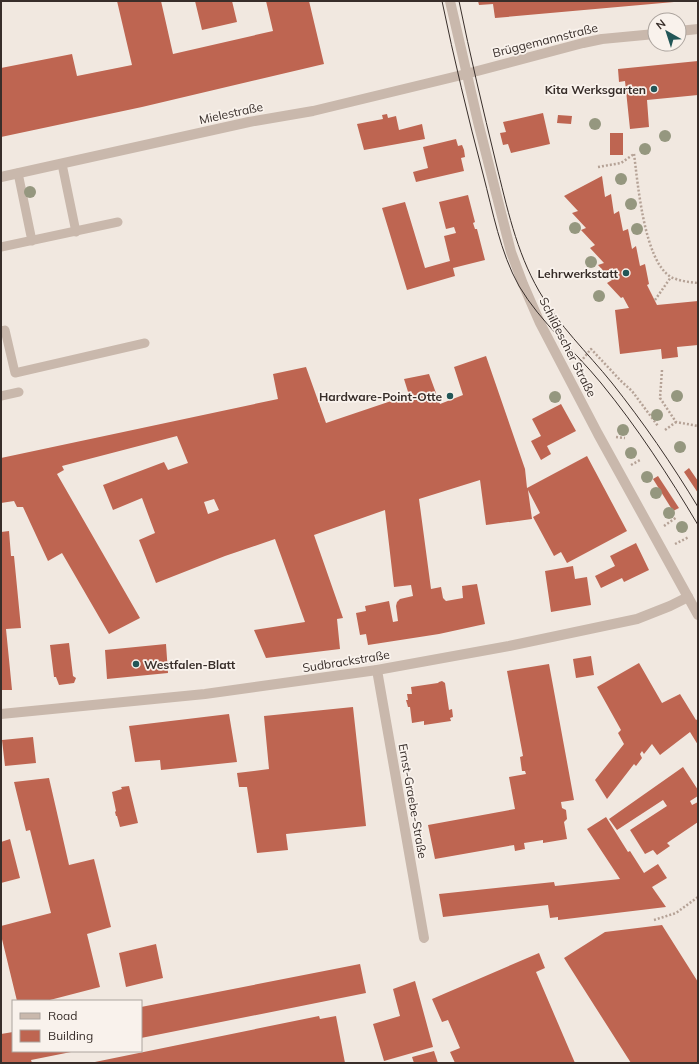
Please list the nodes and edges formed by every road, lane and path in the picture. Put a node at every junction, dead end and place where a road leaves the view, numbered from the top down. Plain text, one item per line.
1 (450, 1) edge
2 (698, 29) edge
3 (687, 30) edge
4 (647, 35) edge
5 (466, 74) junction
6 (62, 164) junction
7 (598, 167) dead end
8 (18, 173) junction
9 (1, 177) edge
10 (118, 222) dead end
11 (76, 232) junction
12 (32, 241) junction
13 (1, 248) edge
14 (671, 277) junction
15 (698, 283) edge
16 (655, 300) dead end
17 (1, 331) edge
18 (145, 343) dead end
19 (662, 370) dead end
20 (568, 378) junction
21 (19, 392) dead end
22 (1, 396) edge
23 (676, 422) junction
24 (658, 426) dead end
25 (698, 426) edge
26 (665, 430) dead end
27 (688, 597) junction
28 (698, 615) edge
29 (377, 670) junction
30 (1, 714) edge
31 (698, 897) edge
32 (654, 920) dead end
33 (424, 938) dead end

1 - 5 street, Schildescher Straße
2 - 3 street
4 - 5 street, Brüggemannstraße
5 - 6 street, Mielestraße
5 - 20 street, Schildescher Straße
6 - 8 street, Mielestraße
6 - 11 lane
7 - 14 path
8 - 9 street, Mielestraße
8 - 12 lane
10 - 11 lane
11 - 12 lane
12 - 13 lane
14 - 15 path
14 - 16 path
17 - 18 lane
19 - 23 path
20 - 24 path
20 - 27 street, Schildescher Straße
21 - 22 lane
23 - 25 path
23 - 26 path
27 - 28 street, Schildescher Straße
27 - 29 street, Sudbrackstraße
29 - 30 street, Sudbrackstraße
29 - 33 street, Ernst-Graebe-Straße
31 - 32 path

